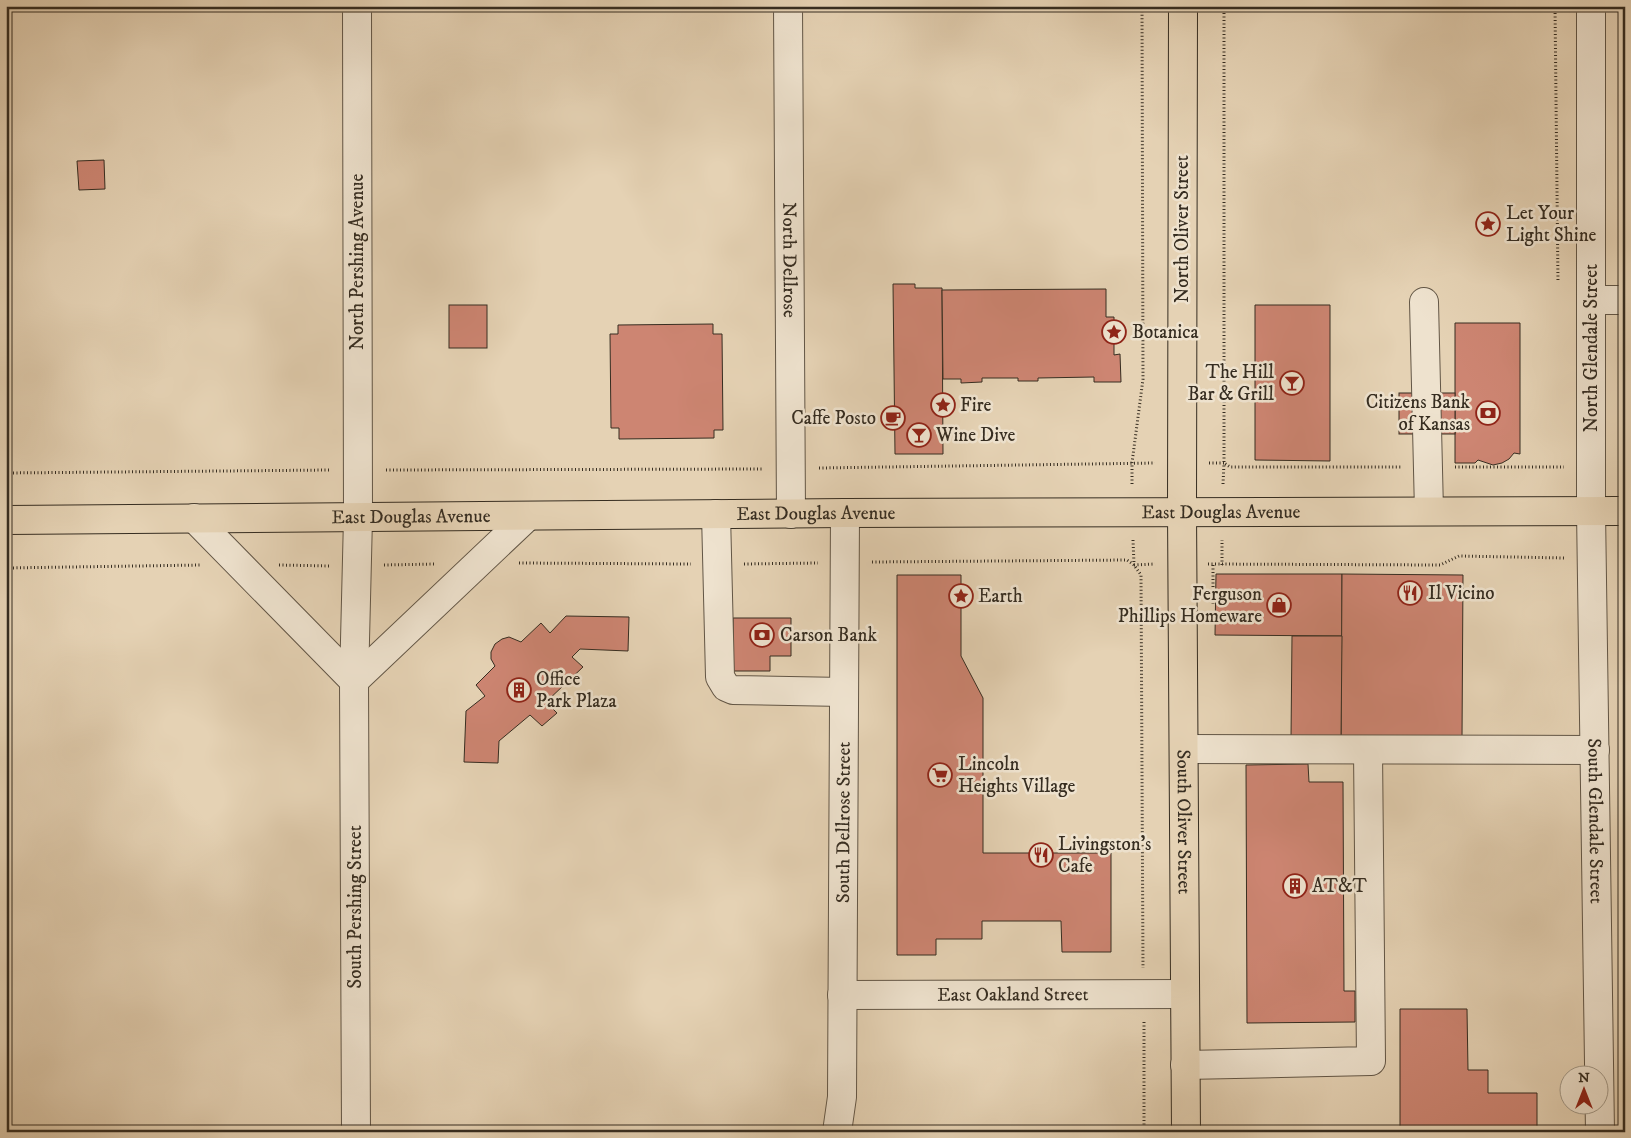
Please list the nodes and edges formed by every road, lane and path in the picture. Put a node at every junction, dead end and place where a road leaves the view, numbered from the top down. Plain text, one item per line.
1 (357, 6) edge
2 (788, 6) edge
3 (1142, 6) edge
4 (1182, 6) edge
5 (1224, 6) edge
6 (1555, 6) edge
7 (1591, 6) edge
8 (1558, 282) dead end
9 (1591, 300) junction
10 (1625, 300) edge
11 (1424, 302) dead end
12 (1132, 463) junction
13 (1183, 463) junction
14 (1224, 463) junction
15 (1428, 467) junction
16 (1591, 467) junction
17 (791, 469) junction
18 (358, 470) junction
19 (6, 473) edge
20 (1429, 511) junction
21 (1591, 511) junction
22 (1625, 511) edge
23 (1182, 512) junction
24 (716, 514) junction
25 (791, 514) junction
26 (845, 514) junction
27 (527, 517) junction
28 (194, 518) junction
29 (358, 518) junction
30 (6, 520) edge
31 (1592, 558) junction
32 (479, 563) junction
33 (844, 563) junction
34 (240, 564) junction
35 (718, 564) junction
36 (1134, 564) junction
37 (1182, 564) junction
38 (356, 566) junction
39 (6, 568) edge
40 (1624, 677) edge
41 (354, 681) junction
42 (844, 692) junction
43 (1184, 749) junction
44 (1368, 750) junction
45 (1595, 750) junction
46 (1143, 994) junction
47 (1185, 994) junction
48 (842, 995) junction
49 (1186, 1065) junction
50 (356, 1132) edge
51 (836, 1132) edge
52 (1144, 1132) edge
53 (1186, 1132) edge
54 (1600, 1132) edge

1 - 18 street, North Pershing Avenue
2 - 17 street, North Dellrose
3 - 12 path
4 - 13 main road, North Oliver Street
5 - 14 path
6 - 8 path
7 - 9 street, North Glendale Street
9 - 10 street
9 - 16 street, North Glendale Street
11 - 15 street
12 - 13 path
12 - 17 path
13 - 14 path
13 - 23 main road, North Oliver Street
14 - 15 path
15 - 16 path
15 - 20 street
16 - 21 street, North Glendale Street
17 - 18 path
17 - 25 street, North Dellrose
18 - 19 path
18 - 29 street, North Pershing Avenue
20 - 21 main road, East Douglas Avenue
20 - 23 main road, East Douglas Avenue
21 - 22 main road, East Douglas Avenue
21 - 31 street, South Glendale Street
23 - 26 main road, East Douglas Avenue
23 - 37 main road, South Oliver Street
24 - 25 main road, East Douglas Avenue
24 - 27 main road, East Douglas Avenue
24 - 35 street
25 - 26 main road, East Douglas Avenue
26 - 33 street, South Dellrose Street
27 - 29 main road, East Douglas Avenue
27 - 32 street
28 - 29 main road, East Douglas Avenue
28 - 30 main road, East Douglas Avenue
28 - 34 street
29 - 38 street, South Pershing Street
31 - 37 path
31 - 40 path
31 - 45 street, South Glendale Street
32 - 35 path
32 - 38 path
32 - 41 street
33 - 35 path
33 - 36 path
33 - 42 street, South Dellrose Street
34 - 38 path
34 - 39 path
34 - 41 street
35 - 42 street
36 - 37 path
36 - 46 path
37 - 43 main road, South Oliver Street
38 - 41 street, South Pershing Street
41 - 50 street, South Pershing Street
42 - 48 street, South Dellrose Street
43 - 44 street
43 - 47 main road, South Oliver Street
44 - 45 street
44 - 49 street
45 - 54 street, South Glendale Street
46 - 47 street, East Oakland Street
46 - 48 street, East Oakland Street
46 - 52 path
47 - 49 main road, South Oliver Street
48 - 51 street, South Dellrose Street
49 - 53 main road, South Oliver Street

